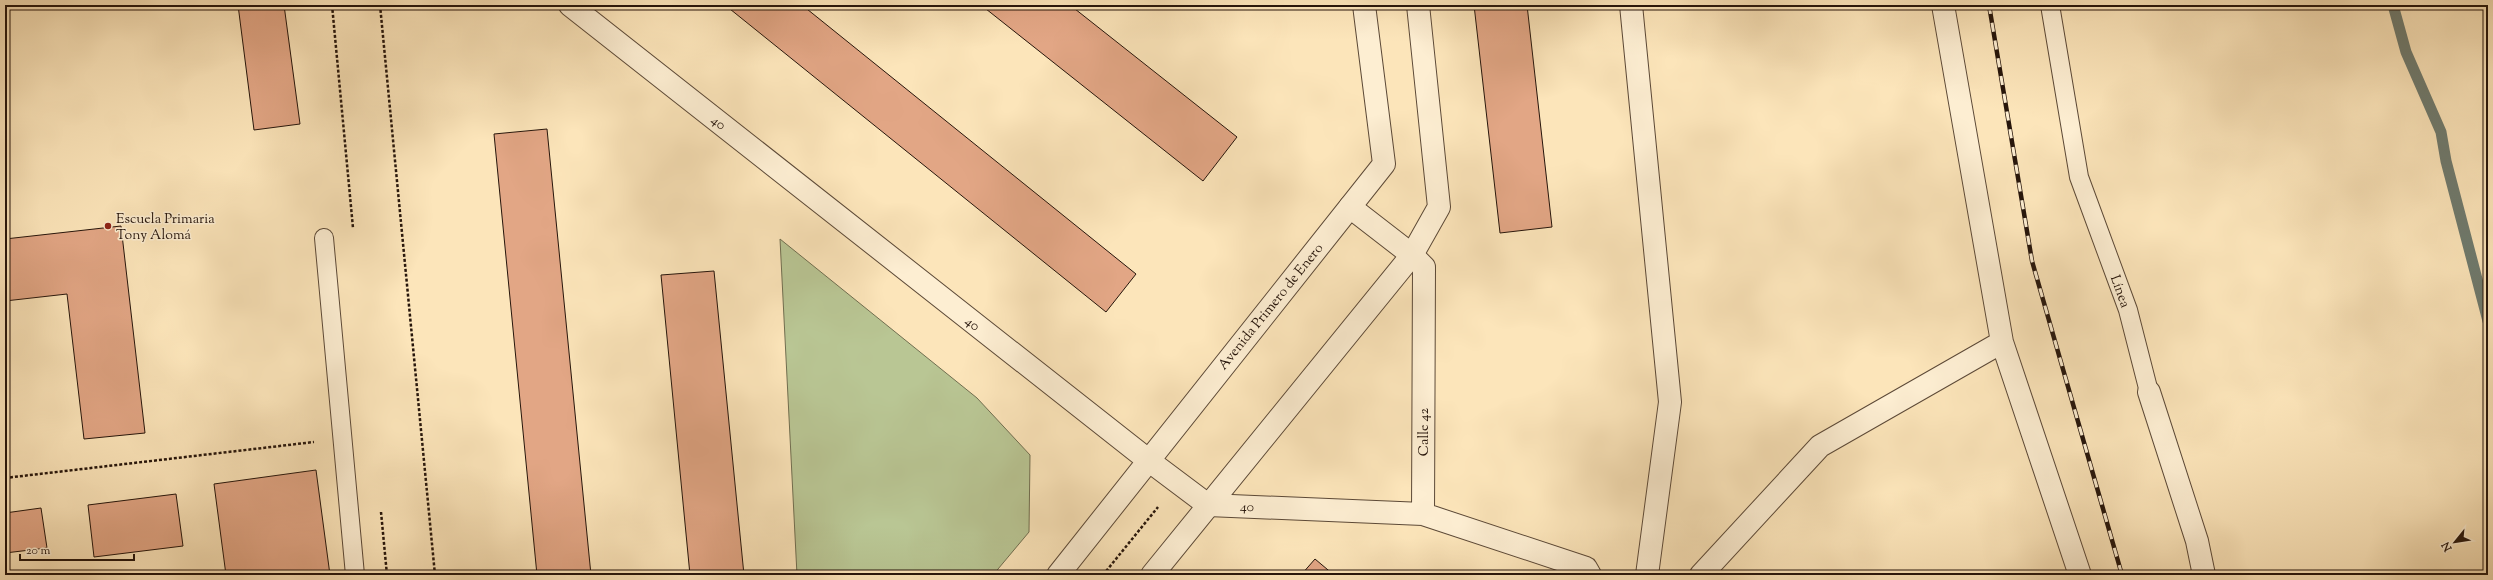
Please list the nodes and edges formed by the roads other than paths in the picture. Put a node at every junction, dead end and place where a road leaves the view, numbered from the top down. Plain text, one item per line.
1 (570, 5) edge
2 (1364, 5) edge
3 (1418, 5) edge
4 (1632, 5) edge
5 (1943, 5) edge
6 (2050, 5) edge
7 (1350, 207) junction
8 (324, 238) dead end
9 (1412, 255) junction
10 (2002, 342) junction
11 (2149, 392) joint
12 (1148, 460) junction
13 (1208, 505) junction
14 (1423, 514) junction
15 (354, 575) edge
16 (1058, 575) edge
17 (1152, 575) edge
18 (1590, 575) edge
19 (1647, 575) edge
20 (1701, 575) edge
21 (2080, 575) edge
22 (2204, 575) edge

1 - 12 street, 40
2 - 7 street, Avenida Primero de Enero
3 - 9 street
4 - 19 street
5 - 10 street
6 - 11 lane, Línea
7 - 9 street, Calle 42
7 - 12 street, Avenida Primero de Enero
8 - 15 lane
9 - 13 street
9 - 14 street, Calle 42
10 - 20 street
10 - 21 street
11 - 22 street, Línea
12 - 13 street, 40
12 - 16 street, Avenida Primero de Enero
13 - 14 street, 40
13 - 17 street
14 - 18 street

